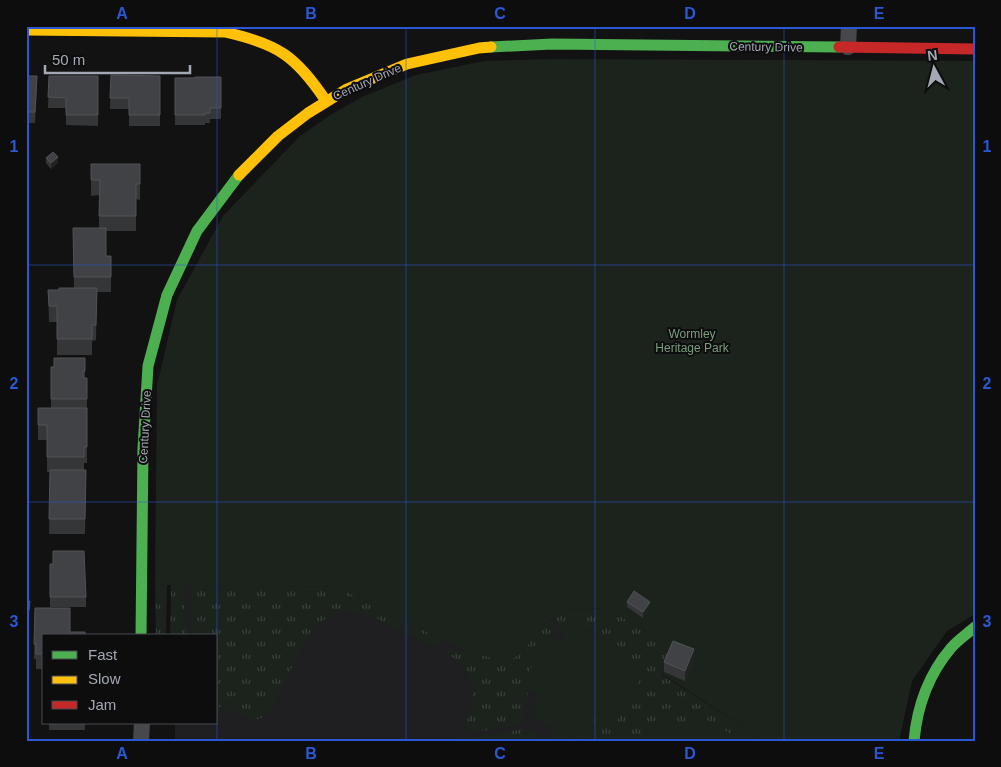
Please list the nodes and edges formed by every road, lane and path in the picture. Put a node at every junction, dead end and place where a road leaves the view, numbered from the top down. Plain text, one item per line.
1 (849, 26) edge
2 (26, 30) edge
3 (848, 47) junction
4 (975, 48) edge
5 (326, 101) junction
6 (975, 627) edge
7 (141, 634) edge
8 (142, 724) edge
9 (142, 741) edge
10 (914, 741) edge

1 - 3 street
2 - 5 street
3 - 4 street, Century Drive
3 - 5 street, Century Drive
5 - 7 street, Century Drive
6 - 10 street
8 - 9 street

